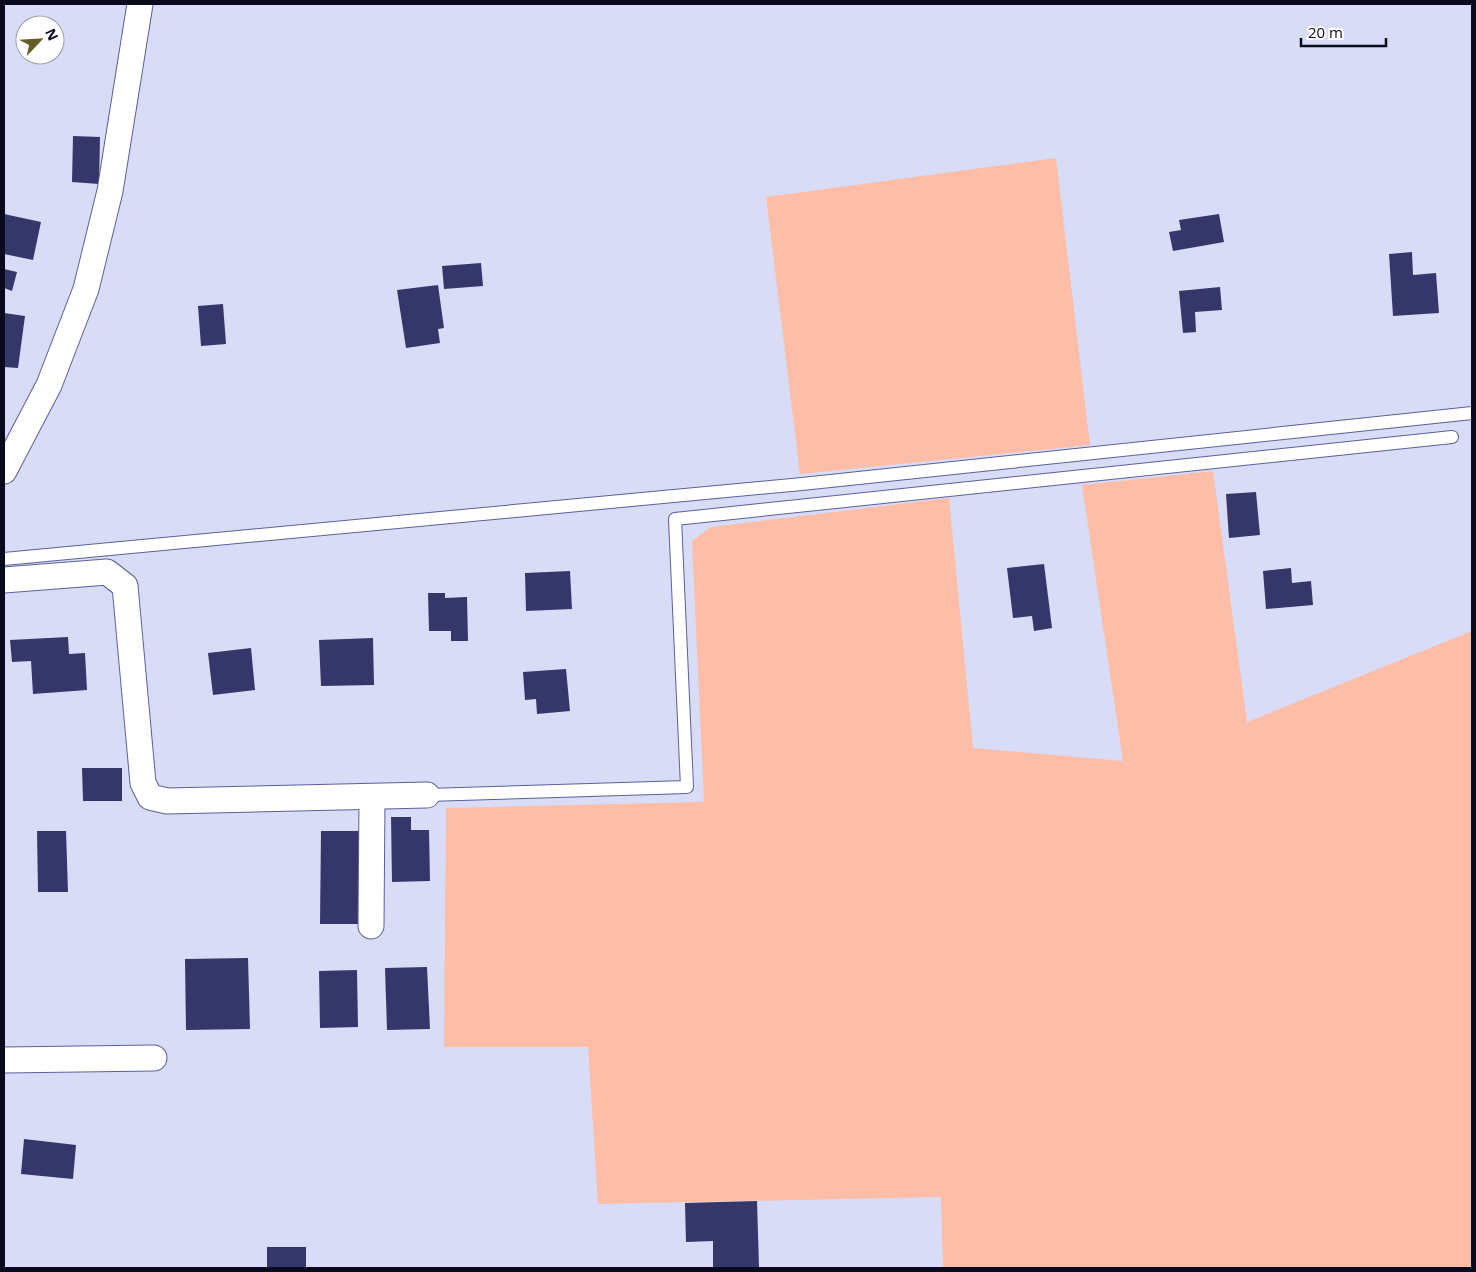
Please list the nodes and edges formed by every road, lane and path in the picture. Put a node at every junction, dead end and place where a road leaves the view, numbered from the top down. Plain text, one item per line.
1 (140, 4) edge
2 (1472, 413) edge
3 (1452, 437) dead end
4 (4, 471) edge
5 (4, 559) edge
6 (4, 580) edge
7 (427, 795) joint
8 (372, 797) junction
9 (371, 926) dead end
10 (154, 1058) dead end
11 (4, 1060) edge

1 - 4 street
2 - 5 lane
3 - 7 lane
6 - 8 street
7 - 8 street
8 - 9 street
10 - 11 street

